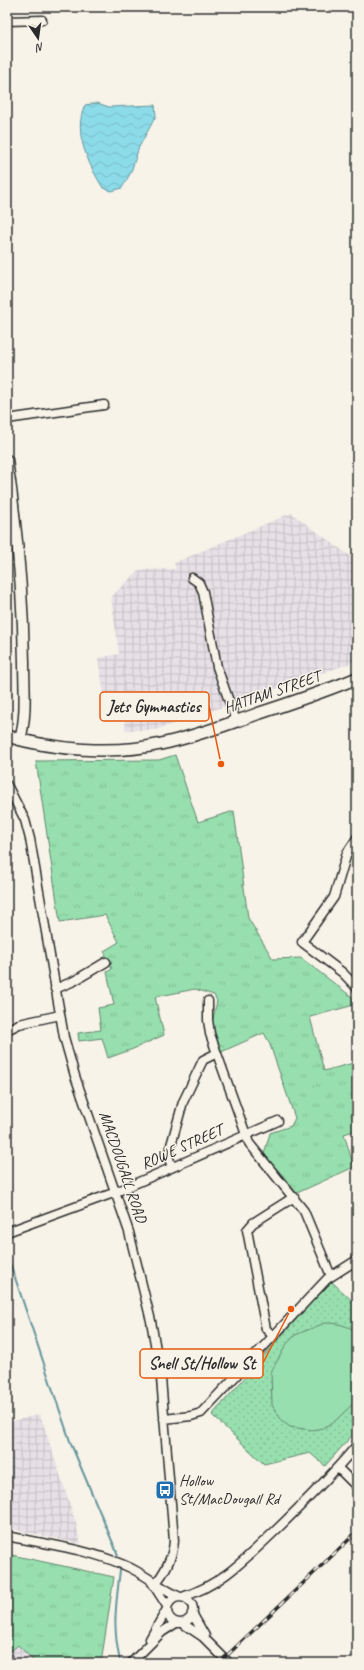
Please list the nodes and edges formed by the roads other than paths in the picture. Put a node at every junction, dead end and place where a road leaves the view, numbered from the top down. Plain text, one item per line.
1 (42, 20) dead end
2 (7, 21) edge
3 (104, 405) dead end
4 (7, 419) edge
5 (7, 460) edge
6 (192, 578) dead end
7 (357, 678) edge
8 (236, 721) junction
9 (7, 736) edge
10 (20, 740) junction
11 (7, 785) edge
12 (357, 838) edge
13 (106, 962) dead end
14 (357, 988) edge
15 (55, 989) junction
16 (208, 1001) dead end
17 (60, 1015) junction
18 (7, 1030) edge
19 (217, 1053) junction
20 (278, 1121) dead end
21 (245, 1134) junction
22 (172, 1167) junction
23 (116, 1192) junction
24 (294, 1197) junction
25 (7, 1232) edge
26 (357, 1260) edge
27 (331, 1276) junction
28 (273, 1336) junction
29 (164, 1419) junction
30 (357, 1446) edge
31 (338, 1468) junction
32 (357, 1487) edge
33 (7, 1536) edge
34 (154, 1583) junction
35 (208, 1588) junction
36 (181, 1597) junction
37 (167, 1607) junction
38 (192, 1610) junction
39 (179, 1623) junction
40 (211, 1645) junction
41 (142, 1651) junction
42 (131, 1663) edge
43 (229, 1663) edge

1 - 2 street
3 - 4 street
5 - 10 street
6 - 8 street
7 - 8 main road, HATTAM STREET
8 - 10 main road, HATTAM STREET
9 - 10 main road, HATTAM STREET
11 - 15 street, MACDOUGALL ROAD
12 - 14 street
13 - 15 street
15 - 17 street, MACDOUGALL ROAD
16 - 19 street
17 - 18 street
17 - 23 street, MACDOUGALL ROAD
19 - 21 street
19 - 22 street
20 - 21 street, ROWE STREET
21 - 22 street, ROWE STREET
21 - 24 street
22 - 23 street, ROWE STREET
23 - 25 street, ROWE STREET
23 - 29 street, MACDOUGALL ROAD
24 - 27 street
24 - 28 street
26 - 27 street
27 - 28 street
28 - 29 street
29 - 34 street, MACDOUGALL ROAD
30 - 31 street
31 - 32 street
31 - 35 street
33 - 34 street
34 - 36 street
34 - 37 street
35 - 36 street
35 - 38 street
36 - 37 street
36 - 38 street
37 - 39 street
37 - 41 street
38 - 39 street
38 - 40 street
39 - 40 street
39 - 41 street
40 - 43 street
41 - 42 street

